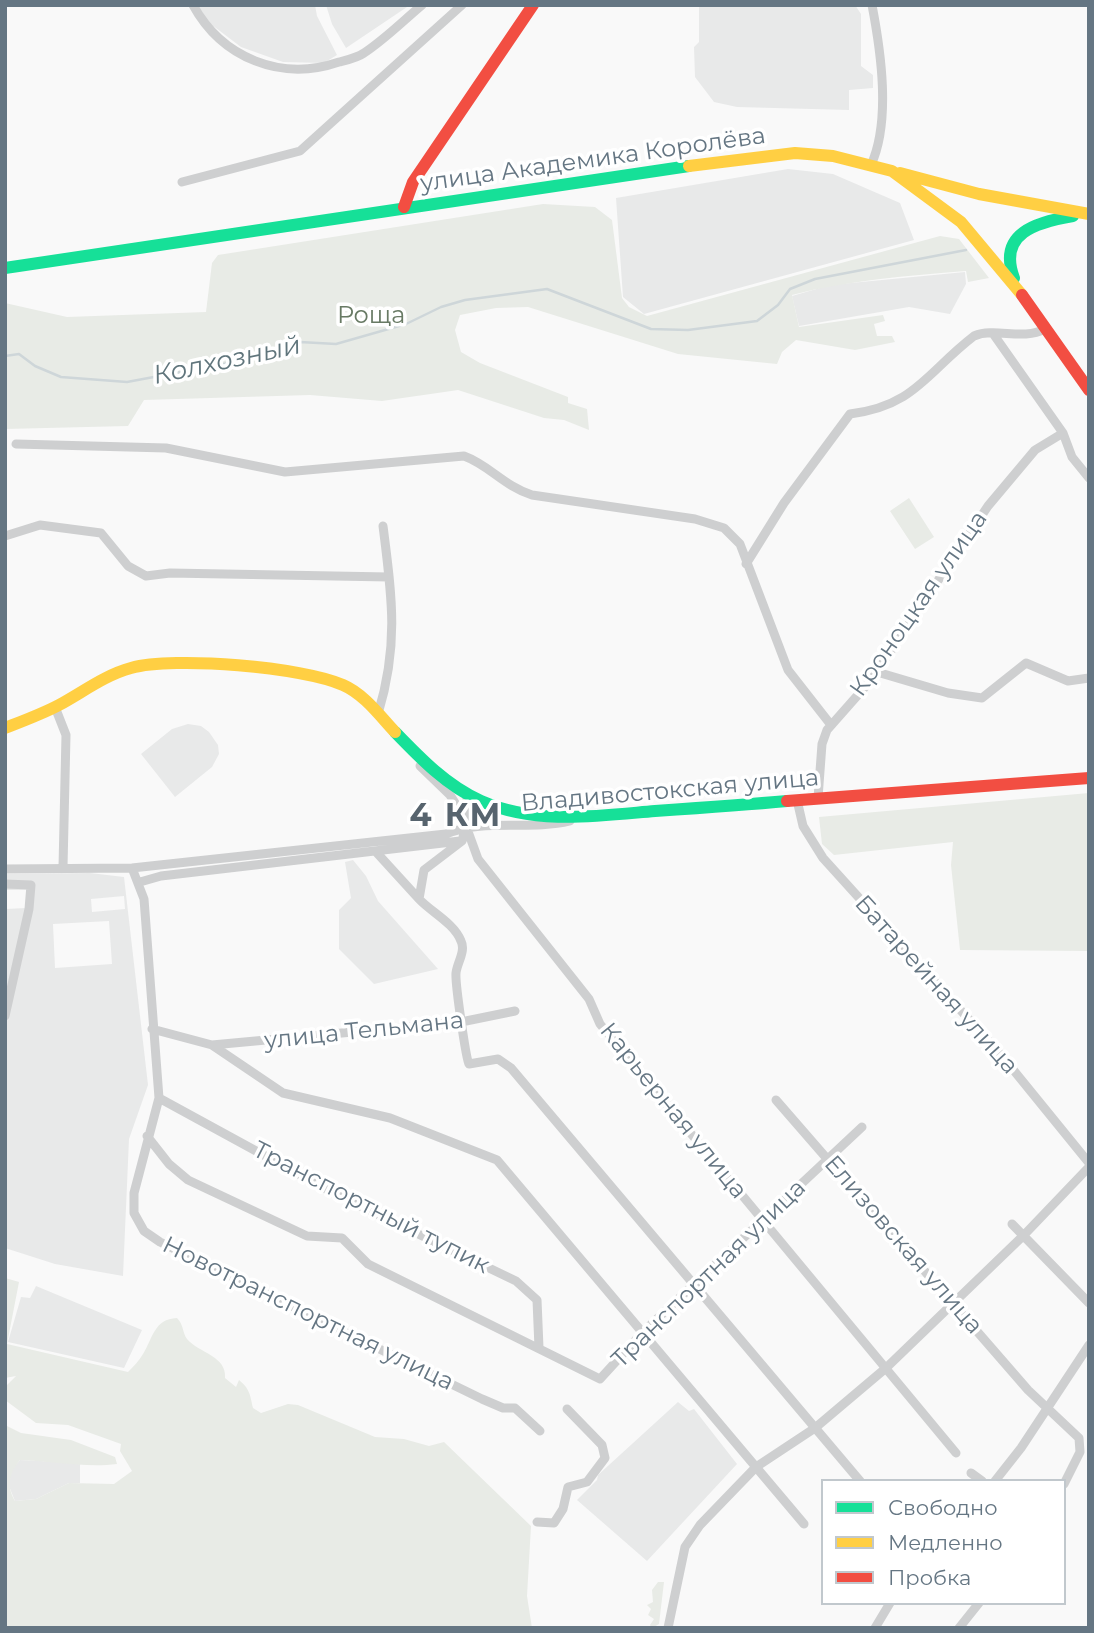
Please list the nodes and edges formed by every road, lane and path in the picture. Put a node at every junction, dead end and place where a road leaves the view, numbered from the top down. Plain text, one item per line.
1 (193, 5) edge
2 (422, 5) edge
3 (462, 5) edge
4 (533, 5) edge
5 (872, 5) edge
6 (871, 165) junction
7 (892, 171) junction
8 (182, 182) dead end
9 (404, 207) junction
10 (1088, 214) edge
11 (5, 268) edge
12 (1022, 295) junction
13 (1045, 329) junction
14 (995, 335) junction
15 (1073, 367) junction
16 (1089, 378) edge
17 (1089, 390) edge
18 (1063, 433) junction
19 (16, 444) dead end
20 (1089, 478) edge
21 (383, 527) dead end
22 (5, 536) edge
23 (746, 564) junction
24 (389, 577) junction
25 (877, 672) junction
26 (1089, 678) edge
27 (55, 707) junction
28 (378, 714) junction
29 (831, 725) junction
30 (5, 728) edge
31 (408, 746) junction
32 (1089, 778) edge
33 (467, 795) junction
34 (818, 798) junction
35 (797, 800) junction
36 (582, 817) junction
37 (466, 823) junction
38 (462, 841) junction
39 (377, 853) junction
40 (63, 867) junction
41 (132, 868) junction
42 (5, 869) edge
43 (140, 882) junction
44 (5, 884) edge
45 (419, 899) junction
46 (515, 1011) dead end
47 (5, 1016) edge
48 (461, 1022) junction
49 (152, 1029) junction
50 (212, 1045) junction
51 (159, 1098) junction
52 (776, 1100) dead end
53 (862, 1127) dead end
54 (147, 1136) junction
55 (829, 1159) junction
56 (1089, 1165) edge
57 (763, 1222) junction
58 (1013, 1224) dead end
59 (1024, 1235) junction
60 (694, 1285) junction
61 (953, 1302) junction
62 (1089, 1303) edge
63 (643, 1332) junction
64 (1089, 1345) edge
65 (539, 1348) junction
66 (886, 1368) junction
67 (1047, 1407) junction
68 (567, 1409) dead end
69 (815, 1428) junction
70 (540, 1431) dead end
71 (1077, 1436) junction
72 (1089, 1437) edge
73 (956, 1453) dead end
74 (756, 1467) junction
75 (971, 1473) dead end
76 (858, 1479) edge
77 (979, 1479) edge
78 (997, 1479) edge
79 (1066, 1479) edge
80 (537, 1522) dead end
81 (804, 1524) dead end
82 (889, 1605) edge
83 (977, 1605) edge
84 (668, 1628) edge
85 (875, 1628) edge
86 (959, 1628) edge

1 - 2 street
3 - 8 street
4 - 9 main road
5 - 6 street
6 - 7 main road, улица Академика Королёва
6 - 9 main road, улица Академика Королёва
7 - 10 main road
7 - 12 main road, улица Академика Королёва
9 - 11 main road, улица Академика Королёва
10 - 12 main road
12 - 13 main road, улица Академика Королёва
13 - 14 street
13 - 15 main road, улица Академика Королёва
14 - 18 street
14 - 23 street
15 - 16 main road
15 - 17 main road, улица Академика Королёва
18 - 20 street
18 - 25 street, Кроноцкая улица
19 - 23 street
21 - 24 street
22 - 24 street
23 - 29 street
24 - 28 street
25 - 26 street
25 - 29 street, Кроноцкая улица
27 - 28 main road
27 - 30 main road
27 - 40 street
28 - 31 main road
29 - 34 street, Кроноцкая улица
31 - 33 main road
31 - 37 street, Карьерная улица
32 - 34 main road, Владивостокская улица
33 - 36 main road
33 - 37 street, Карьерная улица
34 - 35 main road, Владивостокская улица
35 - 36 main road, Владивостокская улица
35 - 56 street, Батарейная улица
36 - 37 street, Владивостокская улица
37 - 38 street
37 - 41 street, Владивостокская улица
37 - 57 street, Карьерная улица
38 - 39 street
38 - 45 street
39 - 43 street
39 - 45 street
40 - 41 street, Владивостокская улица
40 - 42 street, Владивостокская улица
41 - 43 street, Новотранспортная улица
43 - 49 street, Новотранспортная улица
44 - 47 street
45 - 48 street
46 - 48 street, улица Тельмана
48 - 50 street, улица Тельмана
48 - 60 street
49 - 50 street
49 - 51 street, Новотранспортная улица
50 - 63 street
51 - 54 street, Новотранспортная улица
51 - 65 street, Транспортный тупик
52 - 55 street, Елизовская улица
53 - 55 street, Транспортная улица
54 - 65 street, Транспортная улица
54 - 70 street, Новотранспортная улица
55 - 57 street, Транспортная улица
55 - 61 street, Елизовская улица
56 - 59 street
57 - 60 street, Транспортная улица
57 - 66 street, Карьерная улица
58 - 59 street
59 - 61 street
59 - 62 street
60 - 63 street, Транспортная улица
60 - 69 street
61 - 66 street
61 - 67 street, Елизовская улица
63 - 65 street, Транспортная улица
63 - 74 street
64 - 67 street
66 - 69 street
66 - 73 street, Карьерная улица
67 - 71 street, Елизовская улица
67 - 78 street
68 - 80 street
69 - 74 street
69 - 76 street
71 - 72 street
71 - 79 street
74 - 81 street
74 - 84 street
75 - 77 street
82 - 85 street
83 - 86 street

